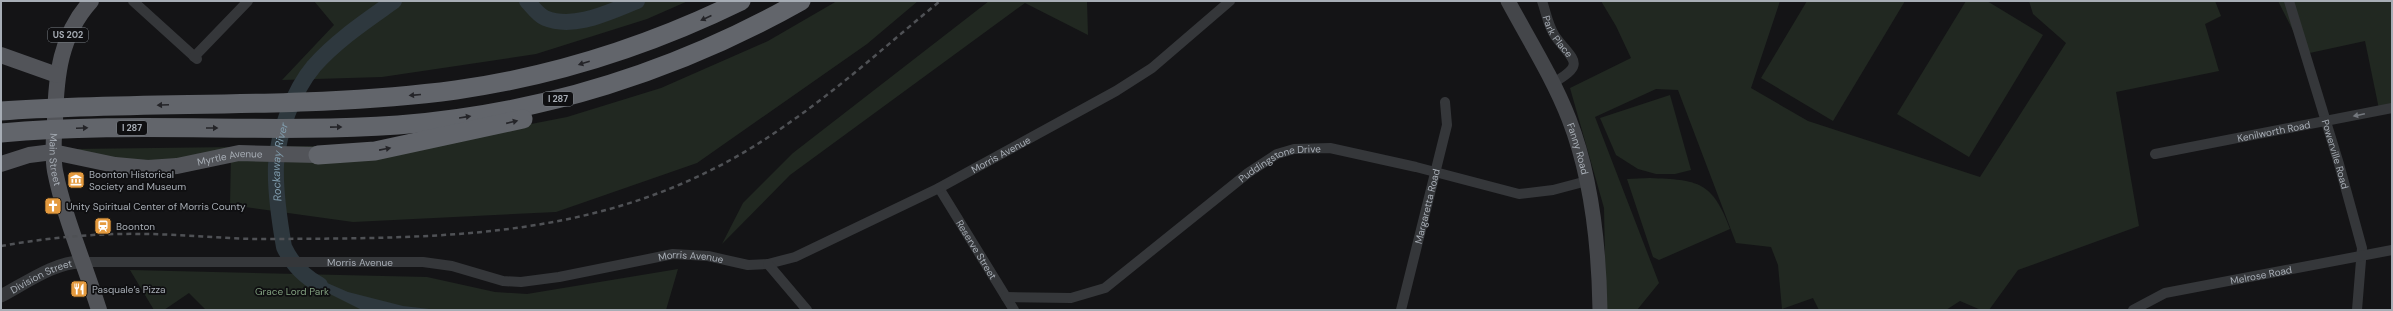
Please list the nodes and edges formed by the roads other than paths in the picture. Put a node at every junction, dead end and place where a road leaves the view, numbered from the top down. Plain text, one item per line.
1 (91, 1) edge
2 (133, 1) edge
3 (248, 1) edge
4 (741, 1) edge
5 (801, 1) edge
6 (805, 1) edge
7 (1230, 1) edge
8 (1508, 1) edge
9 (1542, 1) edge
10 (2289, 1) edge
11 (1, 55) edge
12 (57, 75) junction
13 (1553, 83) junction
14 (1445, 102) dead end
15 (1, 105) edge
16 (87, 107) junction
17 (2392, 108) edge
18 (1, 111) edge
19 (2326, 121) junction
20 (1, 133) edge
21 (54, 148) junction
22 (313, 154) joint
23 (2155, 154) dead end
24 (1, 164) edge
25 (1435, 172) junction
26 (1587, 181) junction
27 (939, 188) junction
28 (2392, 250) edge
29 (2362, 256) junction
30 (82, 258) junction
31 (768, 264) junction
32 (1, 296) edge
33 (1006, 297) junction
34 (1599, 303) edge
35 (99, 310) edge
36 (807, 310) edge
37 (1014, 310) edge
38 (1401, 310) edge
39 (1592, 310) edge
40 (2134, 310) edge
41 (2357, 310) edge

1 - 12 main road, US 202
2 - 3 street
4 -> 16 highway, I 287
20 -> 5 highway, I 287
22 -> 6 highway
7 - 27 street, Morris Avenue
8 - 13 main road, Fanny Road
9 - 13 street, Park Place
10 - 19 street, Powerville Road
11 - 12 main road
12 - 21 main road, Main Street / US 202
13 - 26 main road, Fanny Road
14 - 25 street, Margaretta Road
15 - 16 highway
16 - 18 highway, I 287
17 -> 19 street, Kenilworth Road
19 - 23 street, Kenilworth Road
19 - 29 street, Powerville Road
21 - 22 main road, Myrtle Avenue
21 - 24 main road, Myrtle Avenue
21 - 30 main road, Main Street
25 - 26 street, Puddingstone Drive
25 - 33 street, Puddingstone Drive
25 - 38 street, Margaretta Road
26 - 34 main road, Fanny Road
27 - 31 street, Morris Avenue
27 - 33 street, Reserve Street
28 - 29 street, Melrose Road
29 - 40 street, Melrose Road
29 - 41 street, Powerville Road
30 - 31 street, Morris Avenue
30 - 32 street, Division Street
30 - 35 main road, Main Street
31 - 36 street
33 - 37 street, Reserve Street
34 - 39 street

